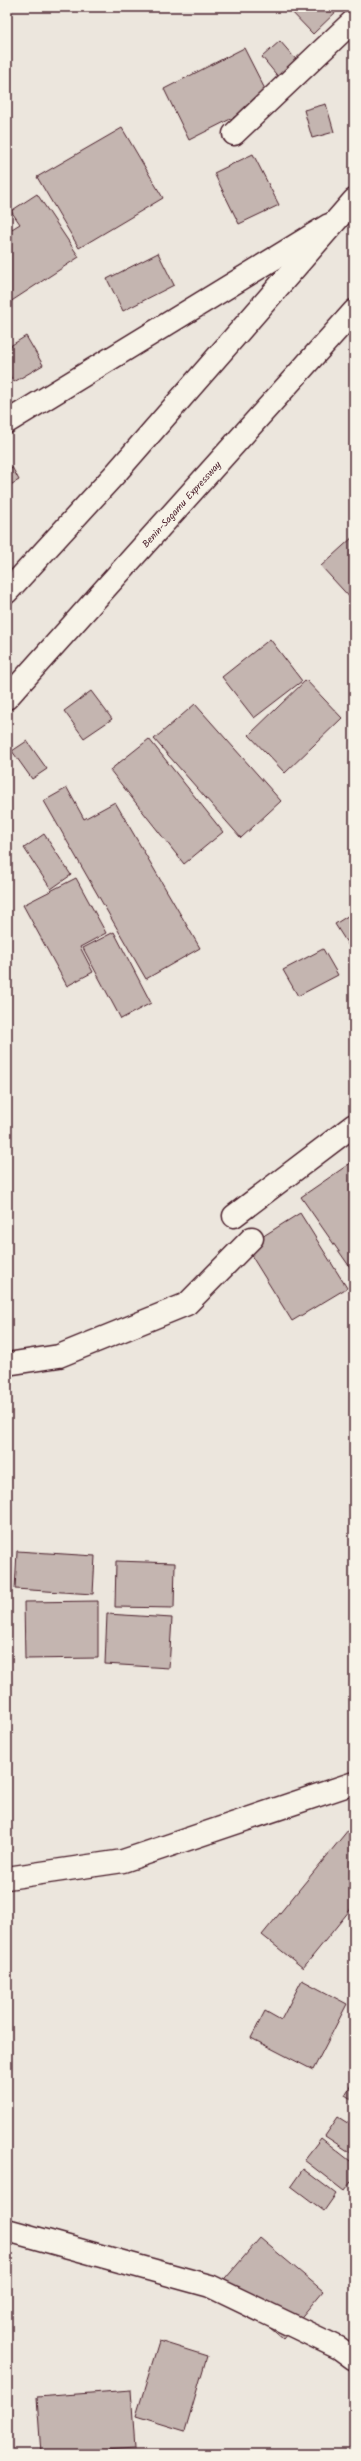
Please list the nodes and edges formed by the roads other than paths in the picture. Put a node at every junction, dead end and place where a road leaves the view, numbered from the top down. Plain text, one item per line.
1 (354, 20) edge
2 (234, 134) dead end
3 (354, 200) edge
4 (334, 222) junction
5 (354, 311) edge
6 (7, 422) edge
7 (7, 592) edge
8 (7, 698) edge
9 (354, 1125) edge
10 (234, 1216) dead end
11 (252, 1238) dead end
12 (7, 1364) edge
13 (354, 1783) edge
14 (7, 1878) edge
15 (7, 2230) edge
16 (354, 2359) edge

1 - 2 main road
3 - 4 main road
4 - 6 main road
4 - 7 main road
5 - 8 main road, Benin-Sagamu Expressway
9 - 10 main road
11 - 12 main road
13 - 14 main road
15 - 16 main road

